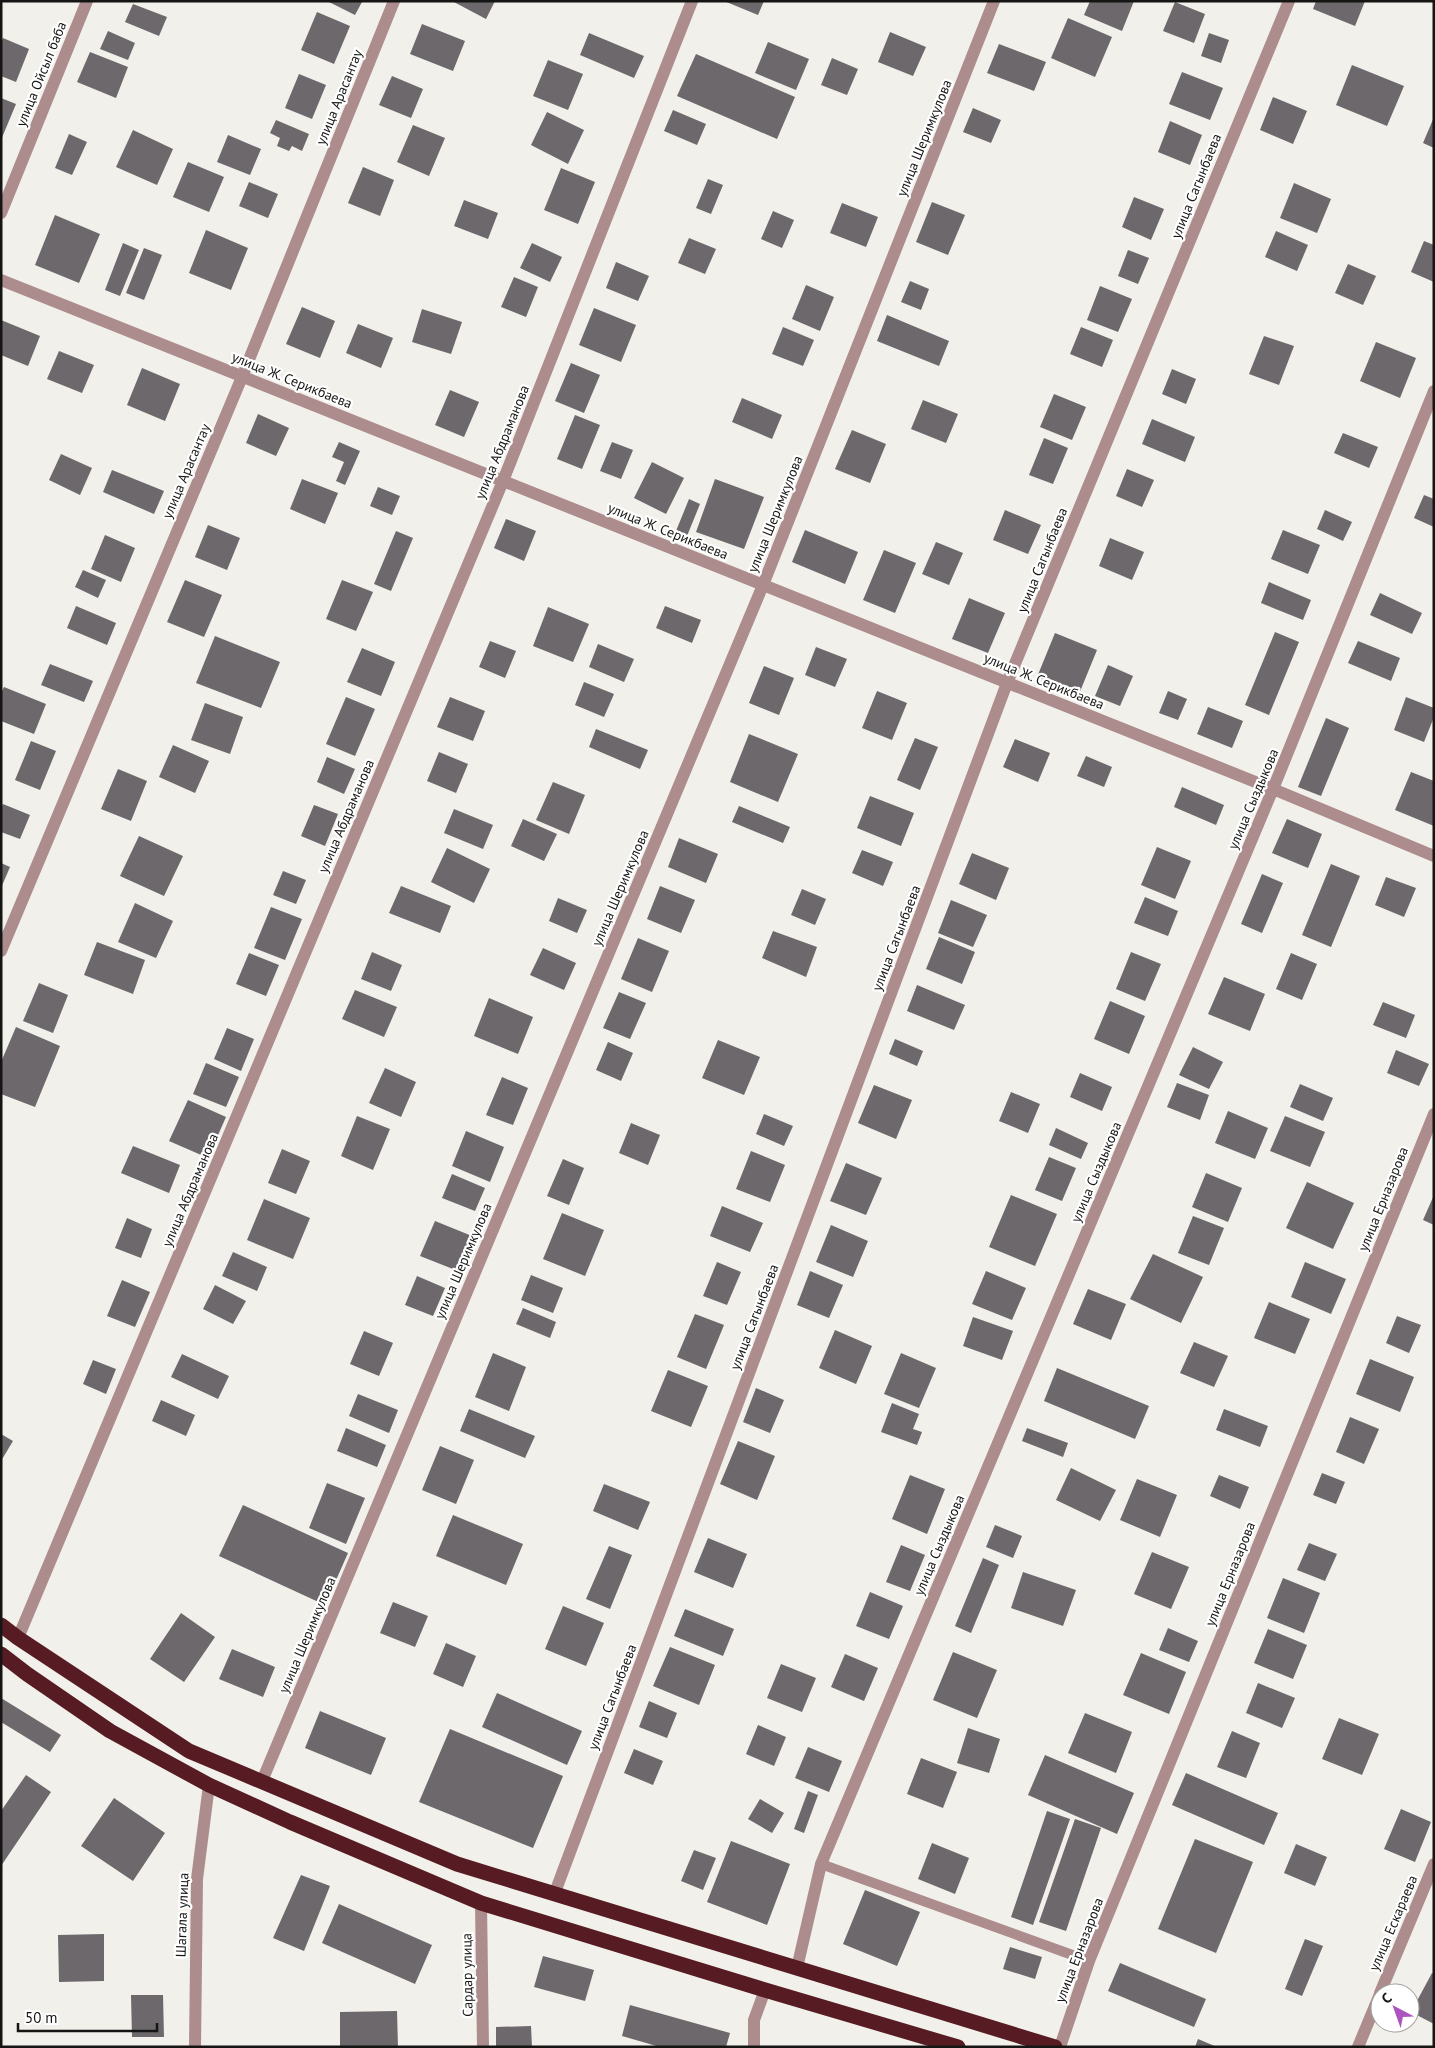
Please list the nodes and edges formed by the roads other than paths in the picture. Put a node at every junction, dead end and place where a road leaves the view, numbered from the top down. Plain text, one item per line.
1 (86, 1) edge
2 (394, 1) edge
3 (692, 1) edge
4 (994, 1) edge
5 (1289, 1) edge
6 (1, 213) edge
7 (1, 280) edge
8 (242, 377) junction
9 (1434, 391) edge
10 (503, 481) junction
11 (763, 585) junction
12 (1007, 683) junction
13 (1273, 790) junction
14 (1434, 856) edge
15 (1, 951) edge
16 (1434, 1114) edge
17 (1, 1625) edge
18 (18, 1638) junction
19 (1, 1654) edge
20 (262, 1781) junction
21 (209, 1785) junction
22 (821, 1864) junction
23 (1434, 1864) edge
24 (554, 1895) junction
25 (481, 1903) junction
26 (1089, 1960) junction
27 (797, 1968) junction
28 (1385, 1983) edge
29 (765, 1990) junction
30 (1370, 2018) edge
31 (195, 2047) edge
32 (483, 2047) edge
33 (754, 2047) edge
34 (958, 2047) edge
35 (1055, 2047) edge
36 (1060, 2047) edge
37 (1358, 2047) edge

1 - 6 street, улица Ойсыл баба
2 - 8 street, улица Арасантау
3 - 10 street, улица Абдраманова
4 - 11 street, улица Шеримкулова
5 - 12 street, улица Сагынбаева
7 - 8 street, улица Ж. Серикбаева
8 - 10 street, улица Ж. Серикбаева
8 - 15 street, улица Арасантау
9 - 13 street, улица Сыздыкова
10 - 11 street, улица Ж. Серикбаева
10 - 18 street, улица Абдраманова
11 - 12 street, улица Ж. Серикбаева
11 - 20 street, улица Шеримкулова
12 - 13 street, улица Ж. Серикбаева
12 - 24 street, улица Сагынбаева
13 - 14 street, улица Ж. Серикбаева
13 - 22 street, улица Сыздыкова
16 - 26 street, улица Ерназарова
17 - 18 highway
18 - 20 highway
19 - 21 highway
20 - 24 highway
21 - 25 highway
21 - 31 street, Шагала улица
22 - 26 lane
22 - 27 street, улица Сыздыкова
23 - 28 street, улица Ескараева
24 - 27 highway
25 - 29 highway
25 - 32 street, Сардар улица
26 - 36 street, улица Ерназарова
27 - 35 highway
29 - 33 street
29 - 34 highway
30 - 37 street, улица Ескараева

